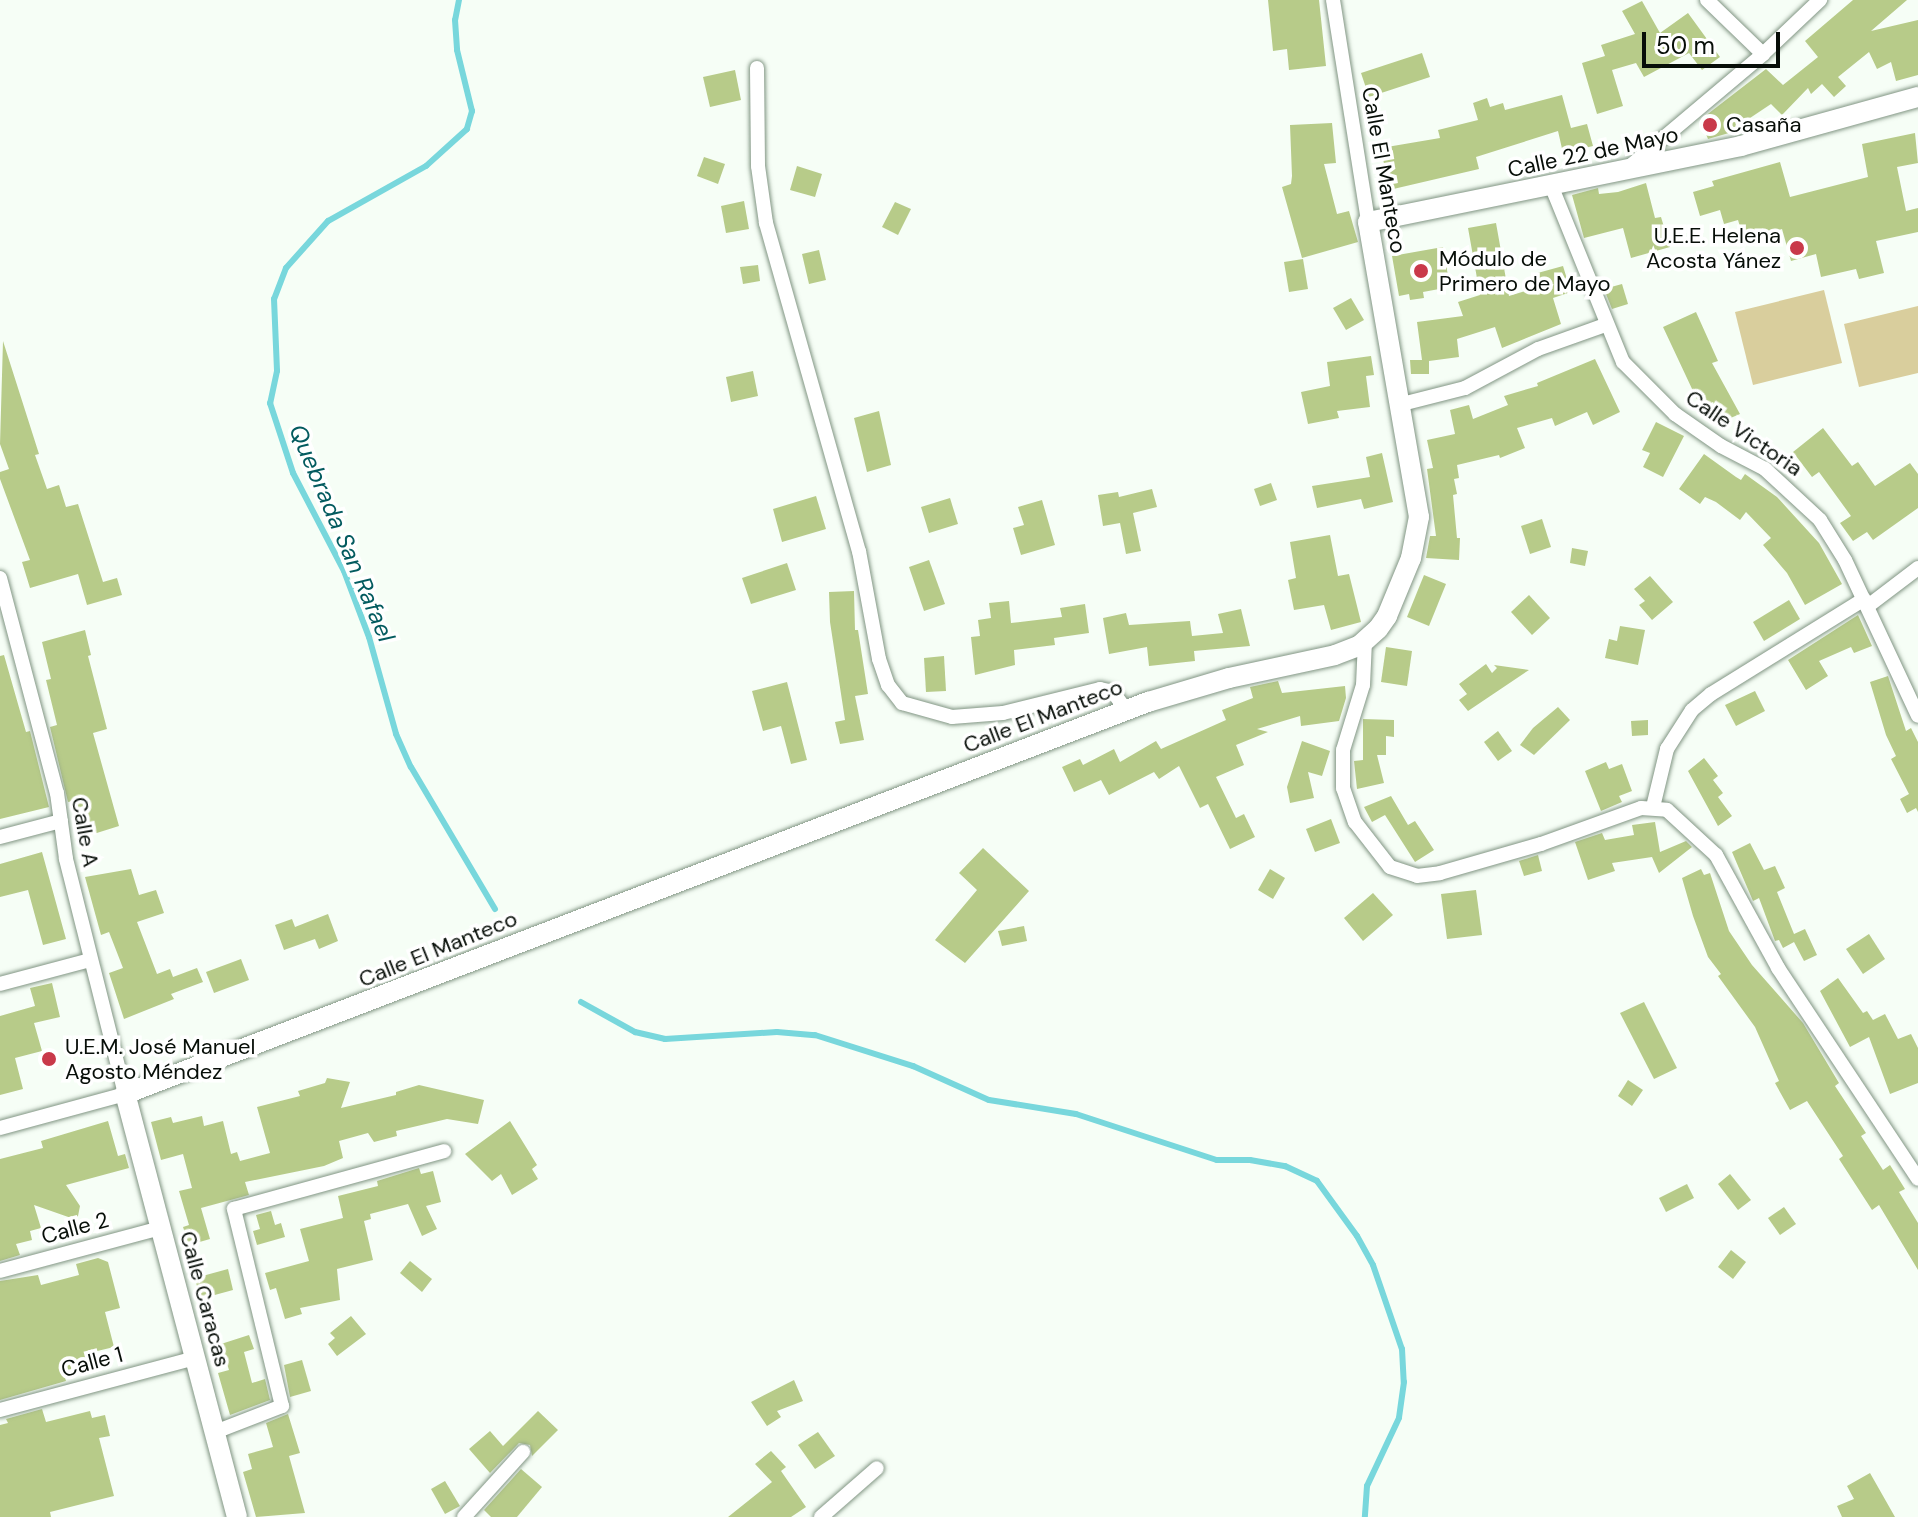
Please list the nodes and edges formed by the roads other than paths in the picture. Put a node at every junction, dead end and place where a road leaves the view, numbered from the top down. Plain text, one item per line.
1 (1333, 0) edge
2 (1707, 0) edge
3 (1820, 0) edge
4 (1763, 54) junction
5 (757, 68) dead end
6 (1918, 97) edge
7 (1625, 169) junction
8 (1551, 185) junction
9 (1368, 222) junction
10 (1605, 325) junction
11 (1402, 404) junction
12 (1918, 568) edge
13 (0, 578) edge
14 (1866, 602) junction
15 (1365, 641) junction
16 (1126, 710) junction
17 (1918, 716) edge
18 (1653, 807) junction
19 (61, 821) junction
20 (0, 837) edge
21 (90, 960) junction
22 (0, 984) edge
23 (125, 1094) junction
24 (0, 1128) edge
25 (444, 1151) dead end
26 (1918, 1179) edge
27 (161, 1228) junction
28 (0, 1271) edge
29 (195, 1358) junction
30 (0, 1410) edge
31 (215, 1432) junction
32 (523, 1452) dead end
33 (877, 1468) dead end
34 (237, 1517) edge
35 (464, 1517) edge
36 (821, 1517) edge

1 - 9 street, Calle El Manteco
2 - 4 street
3 - 4 street
4 - 7 street
5 - 16 street
6 - 7 street, Calle 22 de Mayo
7 - 8 street, Calle 22 de Mayo
8 - 9 street, Calle 22 de Mayo
8 - 10 street, Calle Victoria
9 - 11 street, Calle El Manteco
10 - 11 street
10 - 14 street, Calle Victoria
11 - 15 street, Calle El Manteco
12 - 14 street
13 - 19 street, Calle A
14 - 17 street, Calle Victoria
14 - 18 street
15 - 16 street, Calle El Manteco
15 - 18 street
16 - 23 street, Calle El Manteco
18 - 26 street
19 - 20 street
19 - 21 street, Calle A
21 - 22 street
21 - 23 street, Calle A
23 - 24 street
23 - 27 street, Calle Caracas
25 - 31 street
27 - 28 street, Calle 2
27 - 29 street, Calle Caracas
29 - 30 street, Calle 1
29 - 31 street, Calle Caracas
31 - 34 street, Calle Caracas
32 - 35 street
33 - 36 street

